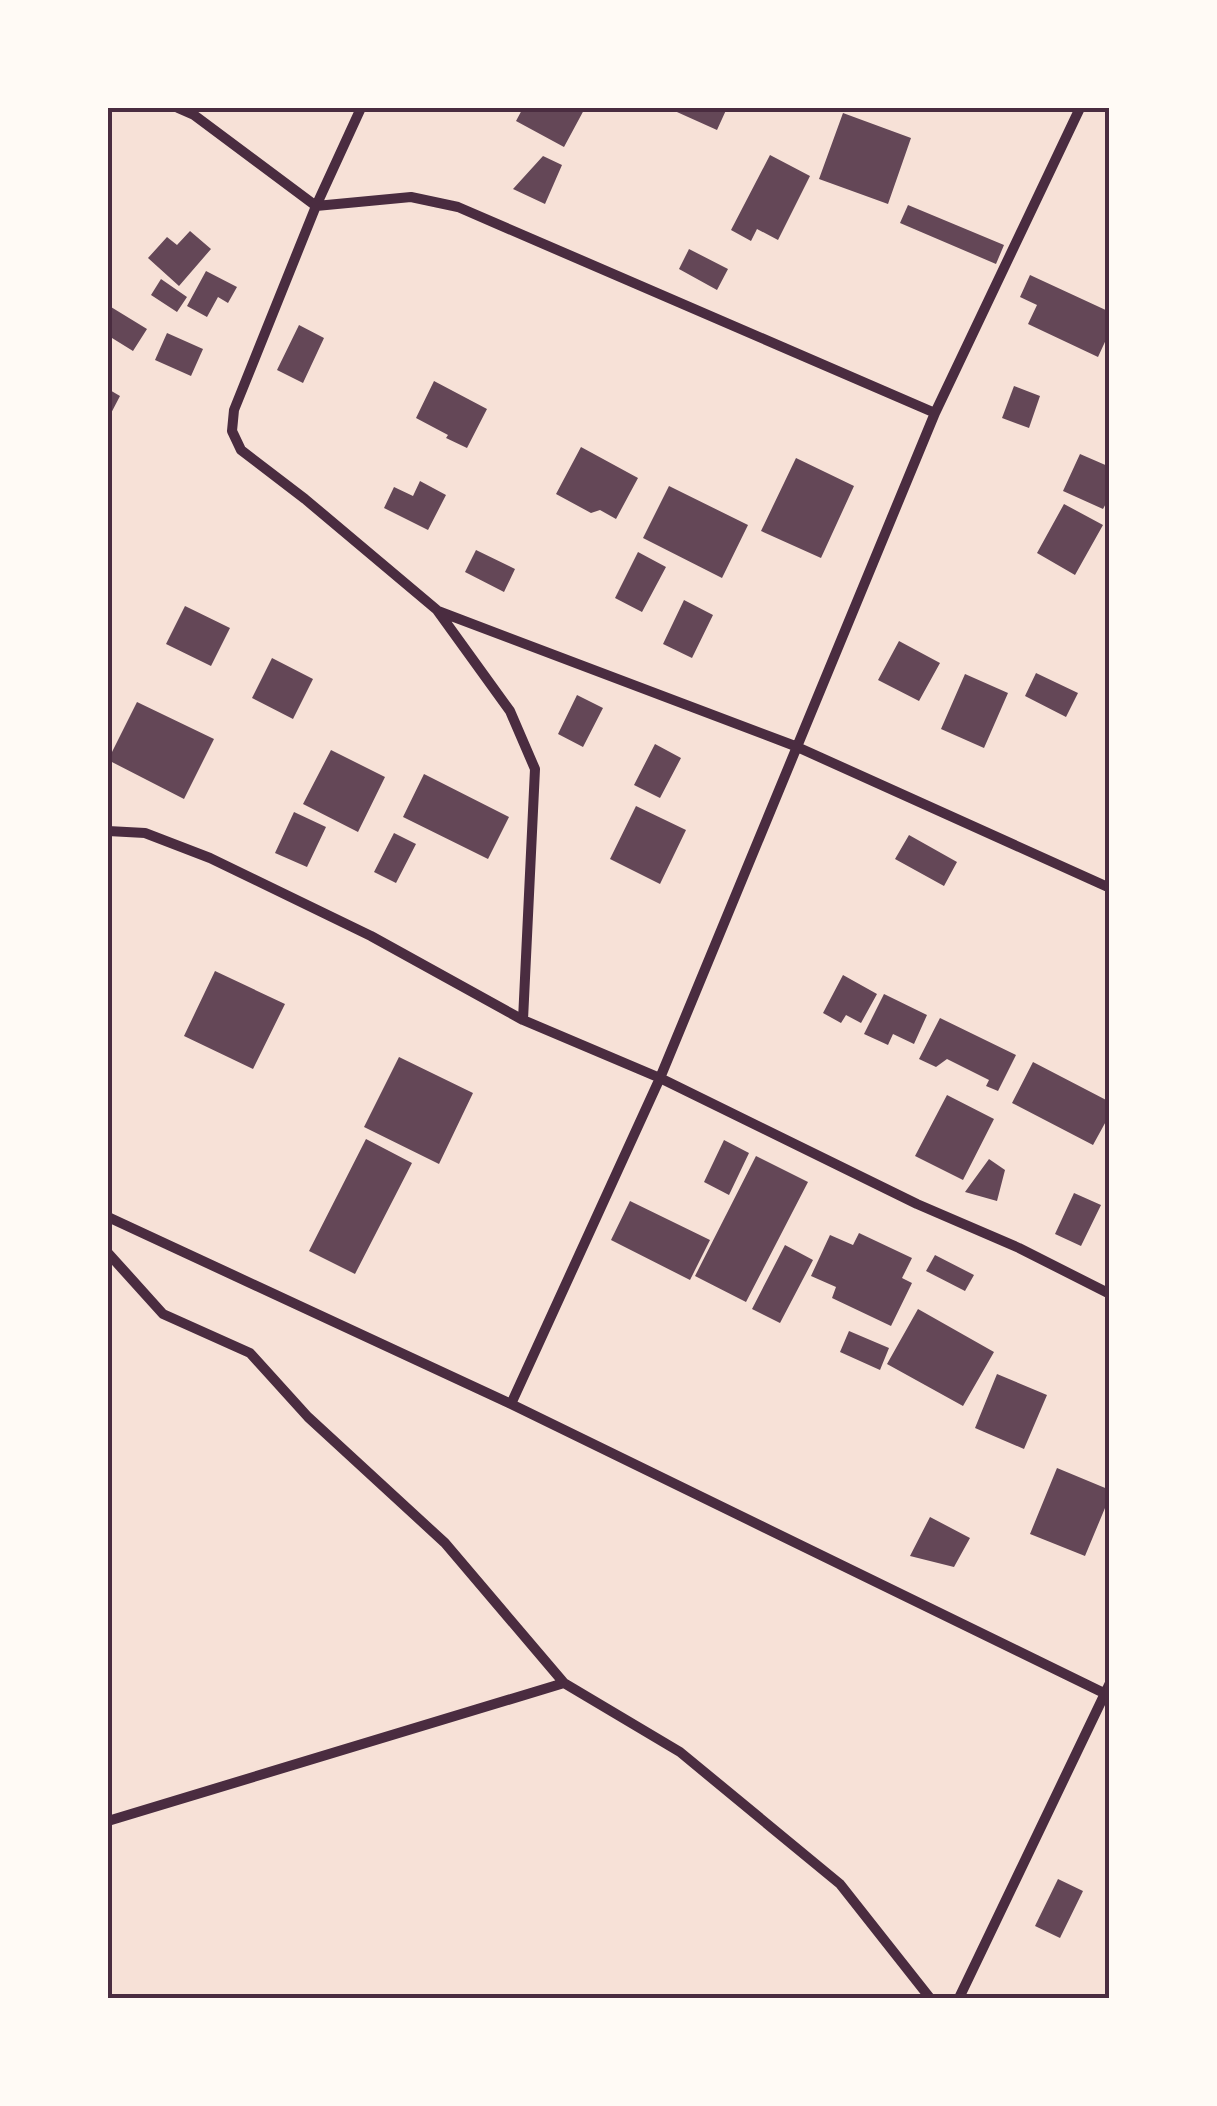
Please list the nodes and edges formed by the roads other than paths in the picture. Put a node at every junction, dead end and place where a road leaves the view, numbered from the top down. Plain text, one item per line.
1 (178, 108) edge
2 (361, 108) edge
3 (1080, 108) edge
4 (316, 206) junction
5 (936, 413) junction
6 (437, 610) junction
7 (796, 746) junction
8 (108, 831) edge
9 (1110, 888) edge
10 (522, 1020) junction
11 (660, 1078) junction
12 (108, 1217) edge
13 (108, 1253) edge
14 (1110, 1294) edge
15 (511, 1404) junction
16 (564, 1683) junction
17 (1108, 1690) edge
18 (108, 1821) edge
19 (930, 1998) edge
20 (959, 1998) edge

1 - 4 street
2 - 4 street
3 - 5 street
4 - 5 street
4 - 6 street
5 - 7 street
6 - 7 street
6 - 10 street
7 - 9 street
7 - 11 street
8 - 10 street
10 - 11 street
11 - 14 street
11 - 15 street
12 - 15 street
13 - 16 street
15 - 17 street
16 - 18 street
16 - 19 street
17 - 20 street

